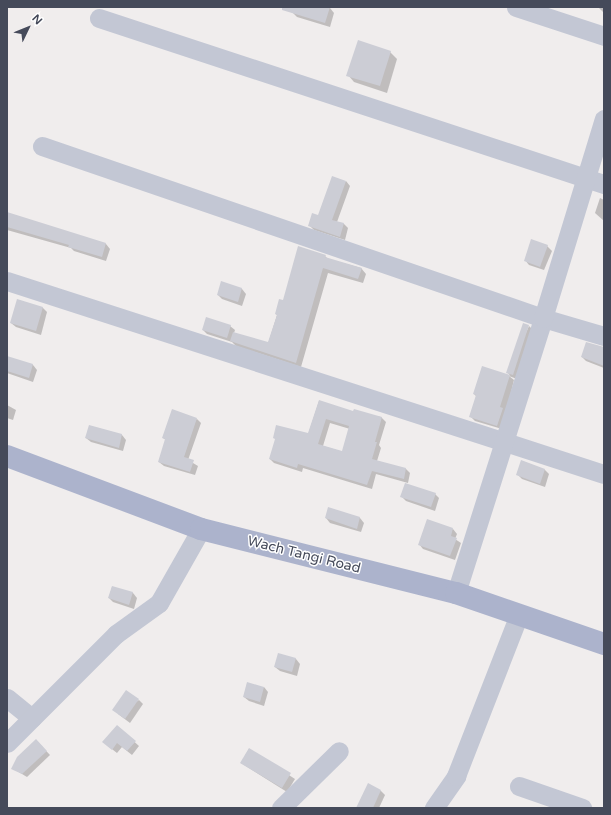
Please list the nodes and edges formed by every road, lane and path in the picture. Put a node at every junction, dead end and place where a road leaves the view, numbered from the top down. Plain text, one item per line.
1 (516, 7) edge
2 (100, 18) dead end
3 (604, 36) edge
4 (604, 119) edge
5 (42, 146) dead end
6 (586, 178) junction
7 (604, 184) edge
8 (7, 281) edge
9 (544, 318) junction
10 (604, 336) edge
11 (503, 441) junction
12 (7, 456) edge
13 (604, 474) edge
14 (201, 529) junction
15 (456, 593) junction
16 (519, 614) junction
17 (604, 644) edge
18 (7, 698) edge
19 (32, 718) junction
20 (7, 743) edge
21 (340, 751) dead end
22 (519, 786) dead end
23 (281, 808) edge
24 (434, 808) edge
25 (582, 808) edge

1 - 3 street
2 - 6 street
4 - 6 street
5 - 9 street
6 - 7 street
6 - 9 street
8 - 11 street
9 - 10 street
9 - 11 street
11 - 13 street
11 - 15 street
12 - 14 main road, Wach Tangi Road
14 - 15 main road, Wach Tangi Road
14 - 19 street
15 - 16 main road, Wach Tangi Road
16 - 17 main road, Wach Tangi Road
16 - 24 street
18 - 19 street
19 - 20 street
21 - 23 street
22 - 25 street

